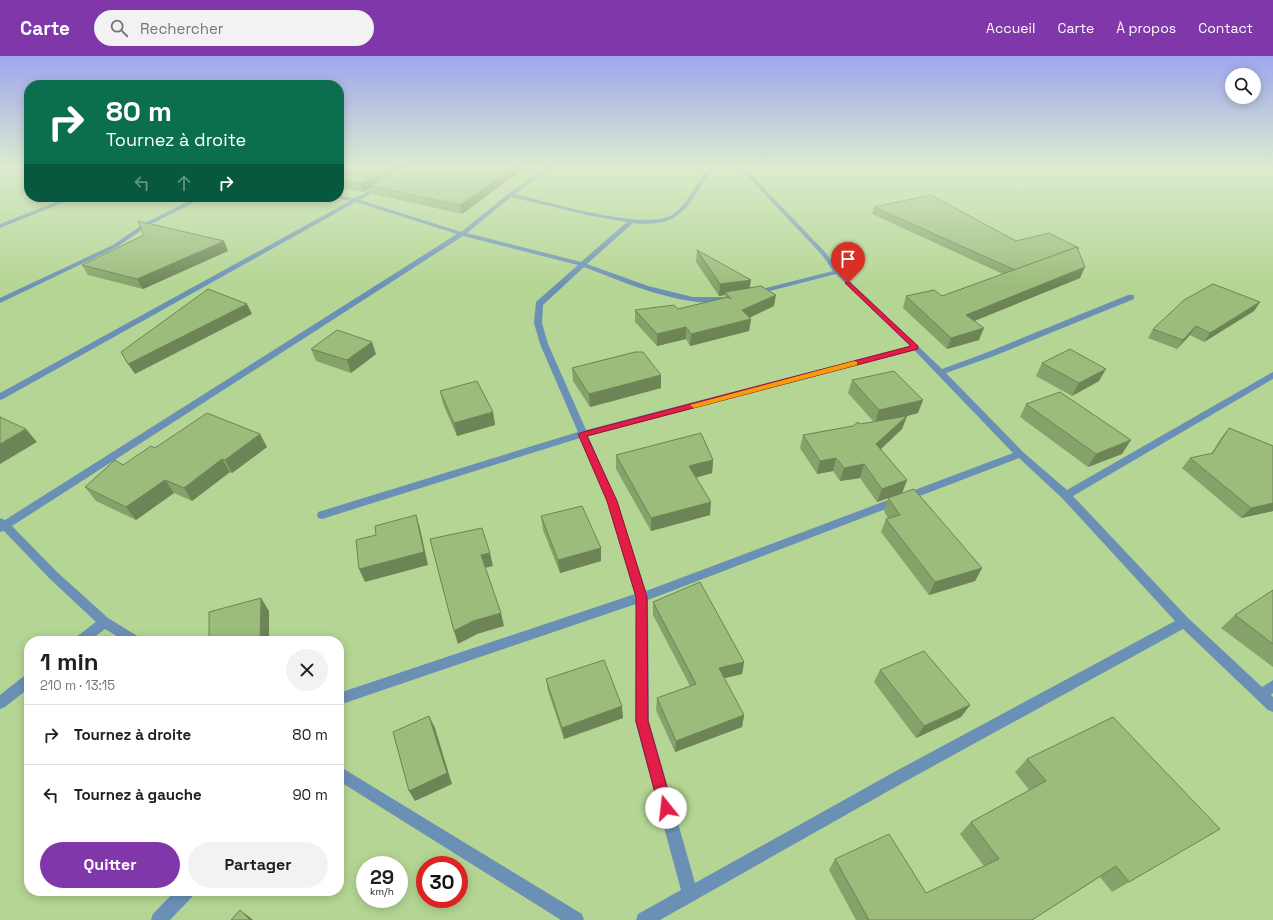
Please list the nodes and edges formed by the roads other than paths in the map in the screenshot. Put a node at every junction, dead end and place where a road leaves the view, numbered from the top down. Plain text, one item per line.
1 (50, 206) edge
2 (183, 206) edge
3 (343, 206) edge
4 (374, 206) edge
5 (495, 206) edge
6 (563, 206) edge
7 (682, 206) edge
8 (778, 206) edge
9 (630, 222) junction
10 (0, 226) edge
11 (462, 234) junction
12 (584, 265) junction
13 (837, 272) junction
14 (750, 295) edge
15 (737, 297) edge
16 (1131, 297) dead end
17 (0, 301) edge
18 (916, 347) junction
19 (941, 372) junction
20 (1273, 375) edge
21 (0, 397) edge
22 (583, 434) junction
23 (1020, 454) junction
24 (1066, 495) junction
25 (322, 515) dead end
26 (2, 525) edge
27 (642, 597) junction
28 (104, 622) junction
29 (1184, 622) junction
30 (86, 636) edge
31 (127, 636) edge
32 (24, 684) edge
33 (1273, 686) edge
34 (1262, 694) junction
35 (344, 698) edge
36 (0, 703) edge
37 (1273, 706) edge
38 (344, 776) edge
39 (690, 894) junction
40 (181, 896) edge
41 (567, 918) edge
42 (159, 920) edge
43 (644, 920) edge

1 - 10 street
2 - 17 street
3 - 21 street
4 - 11 street
5 - 11 street
6 - 9 street
7 - 9 street
8 - 13 street
9 - 12 street
11 - 12 street
11 - 26 street
12 - 15 street
12 - 22 street
13 - 14 street
13 - 18 street
16 - 19 street
18 - 19 street
18 - 22 street
19 - 23 street
20 - 24 street
22 - 25 street
22 - 27 street
23 - 24 street
23 - 27 street
24 - 29 street
26 - 28 street
27 - 35 street
27 - 39 street
28 - 30 street
28 - 31 street
29 - 34 street
29 - 39 street
32 - 36 street
33 - 34 street
34 - 37 street
38 - 41 street
39 - 43 street
40 - 42 street

